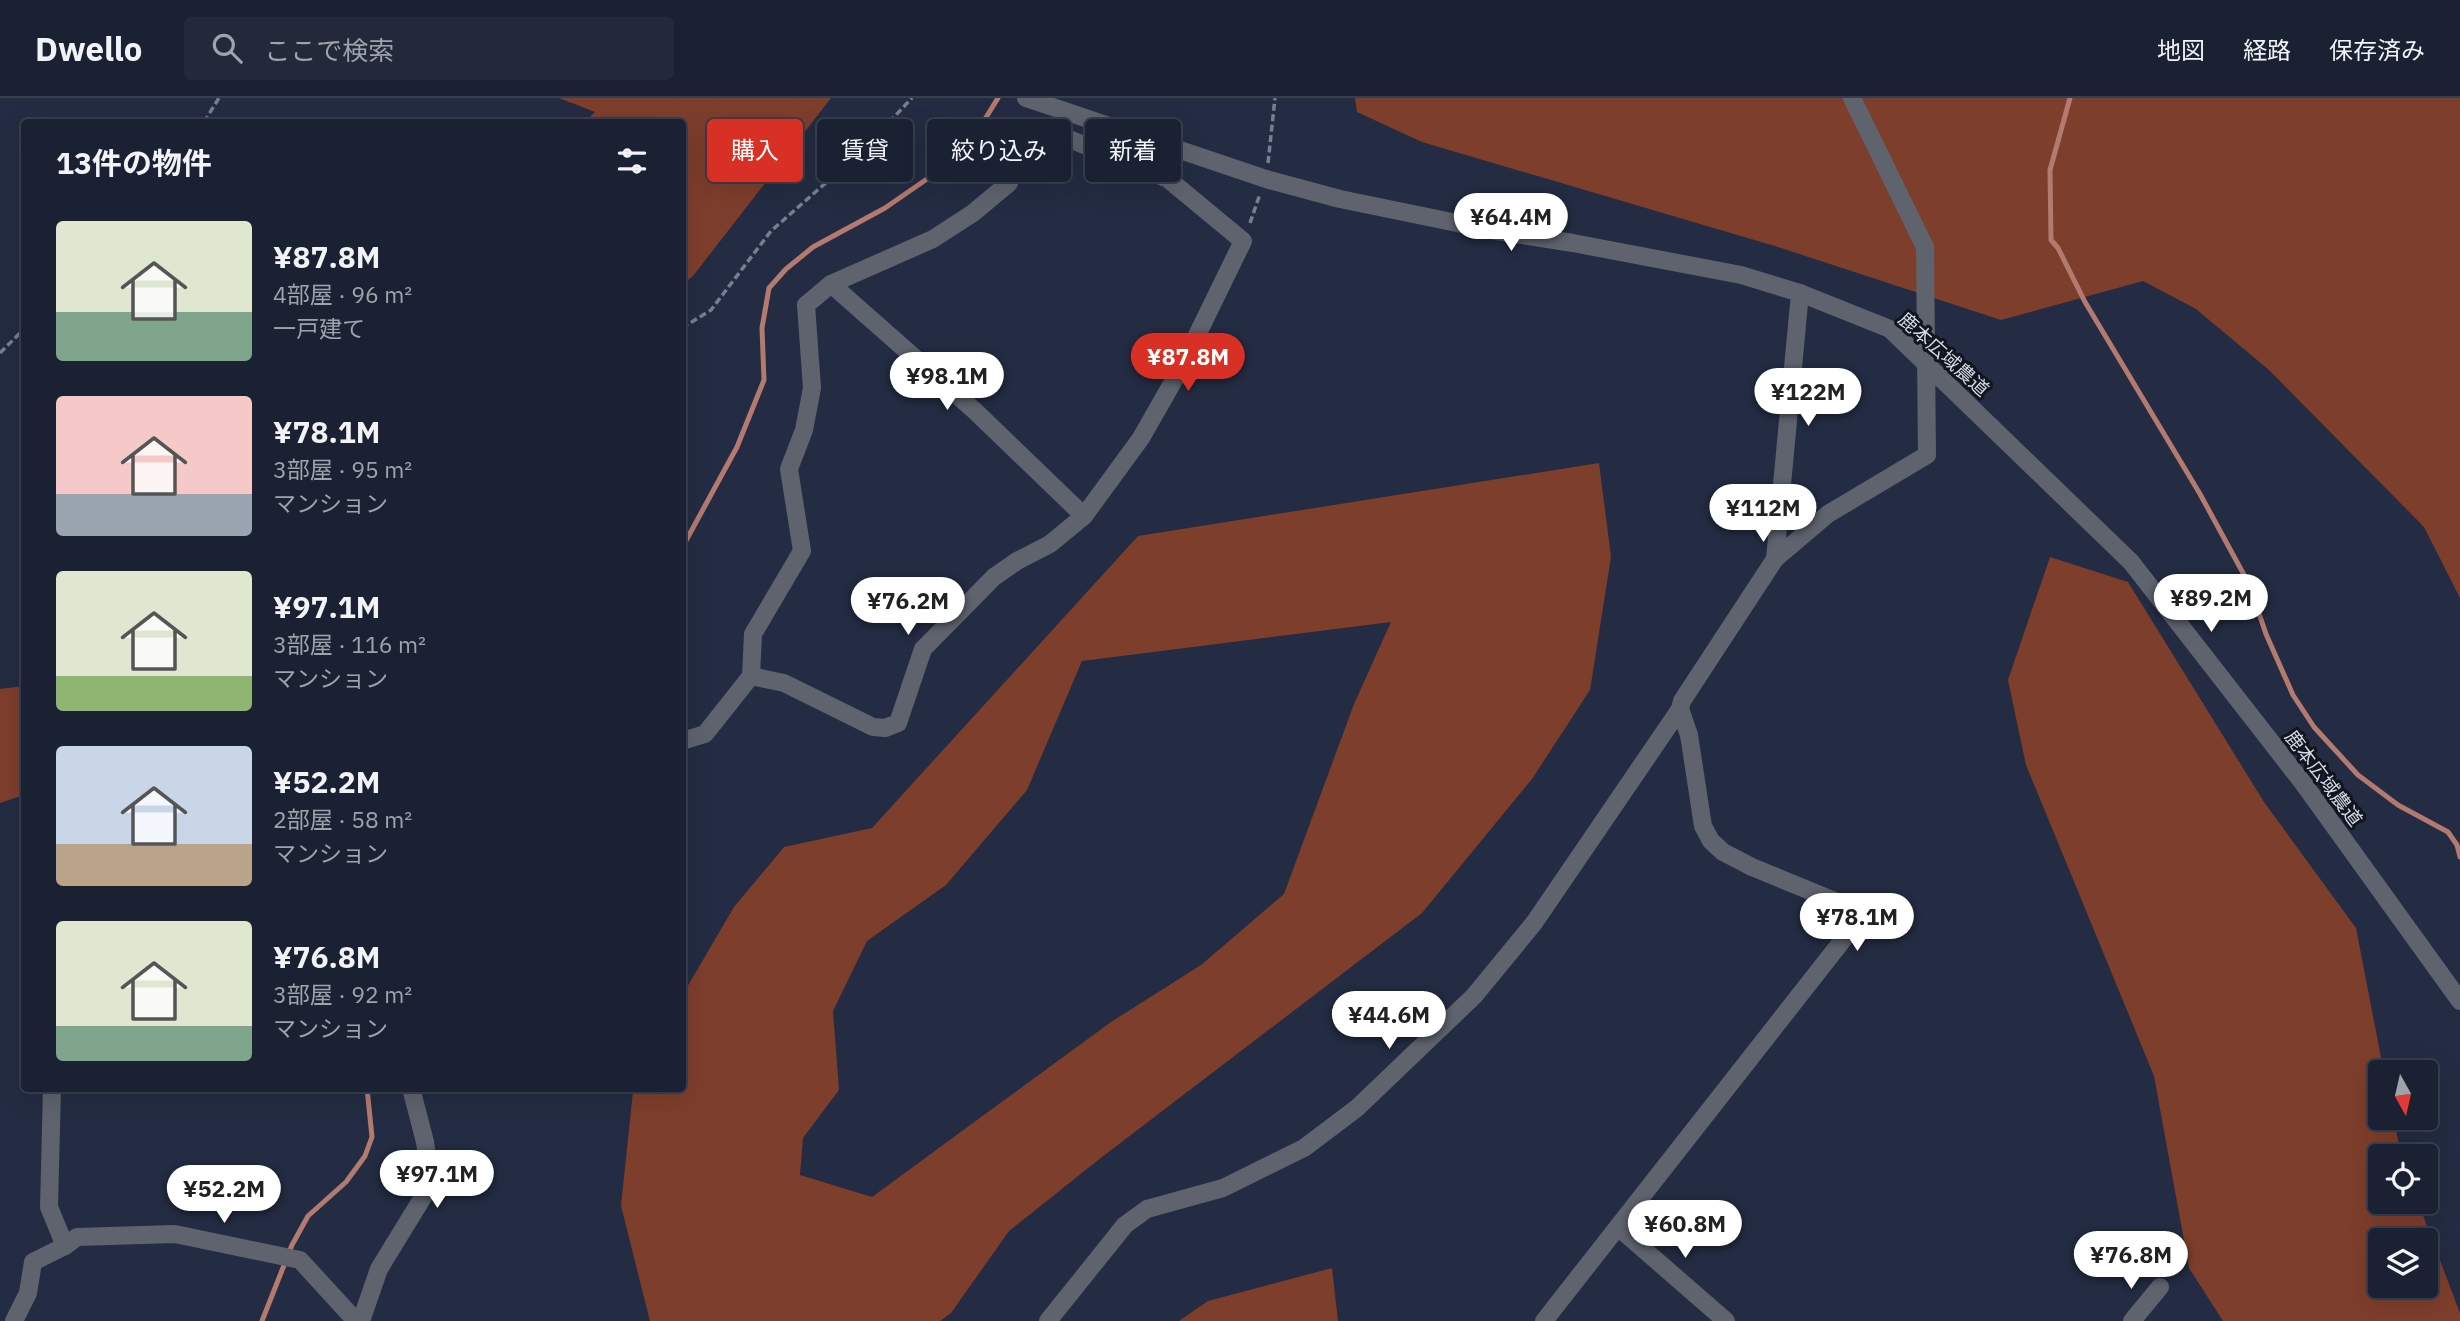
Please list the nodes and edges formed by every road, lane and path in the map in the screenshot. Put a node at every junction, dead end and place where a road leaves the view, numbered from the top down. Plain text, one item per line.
1 (219, 98) edge
2 (912, 98) edge
3 (1026, 98) edge
4 (1275, 98) edge
5 (1853, 98) edge
6 (206, 119) edge
7 (1266, 179) junction
8 (1243, 241) junction
9 (831, 284) junction
10 (1800, 293) junction
11 (686, 326) edge
12 (21, 332) edge
13 (0, 353) edge
14 (1084, 516) junction
15 (1775, 559) junction
16 (751, 676) junction
17 (1680, 709) junction
18 (686, 740) edge
19 (2460, 1002) edge
20 (52, 1092) edge
21 (412, 1092) edge
22 (1618, 1227) junction
23 (65, 1246) junction
24 (2160, 1287) dead end
25 (14, 1321) edge
26 (358, 1321) edge
27 (1048, 1321) edge
28 (1544, 1321) edge
29 (1726, 1321) edge
30 (2132, 1321) edge

1 - 6 path
2 - 11 path
3 - 7 street, 鹿本広域農道
4 - 7 path
5 - 15 street, bridge
7 - 8 path
7 - 10 street, 鹿本広域農道
8 - 9 street
8 - 14 street
9 - 14 street
9 - 16 street
10 - 15 street
10 - 19 street, 鹿本広域農道
12 - 13 path
14 - 16 street
15 - 17 street
16 - 18 street
17 - 22 street
17 - 27 street
20 - 23 street
21 - 26 street
22 - 28 street
22 - 29 street
23 - 25 street
23 - 26 street
24 - 30 street

